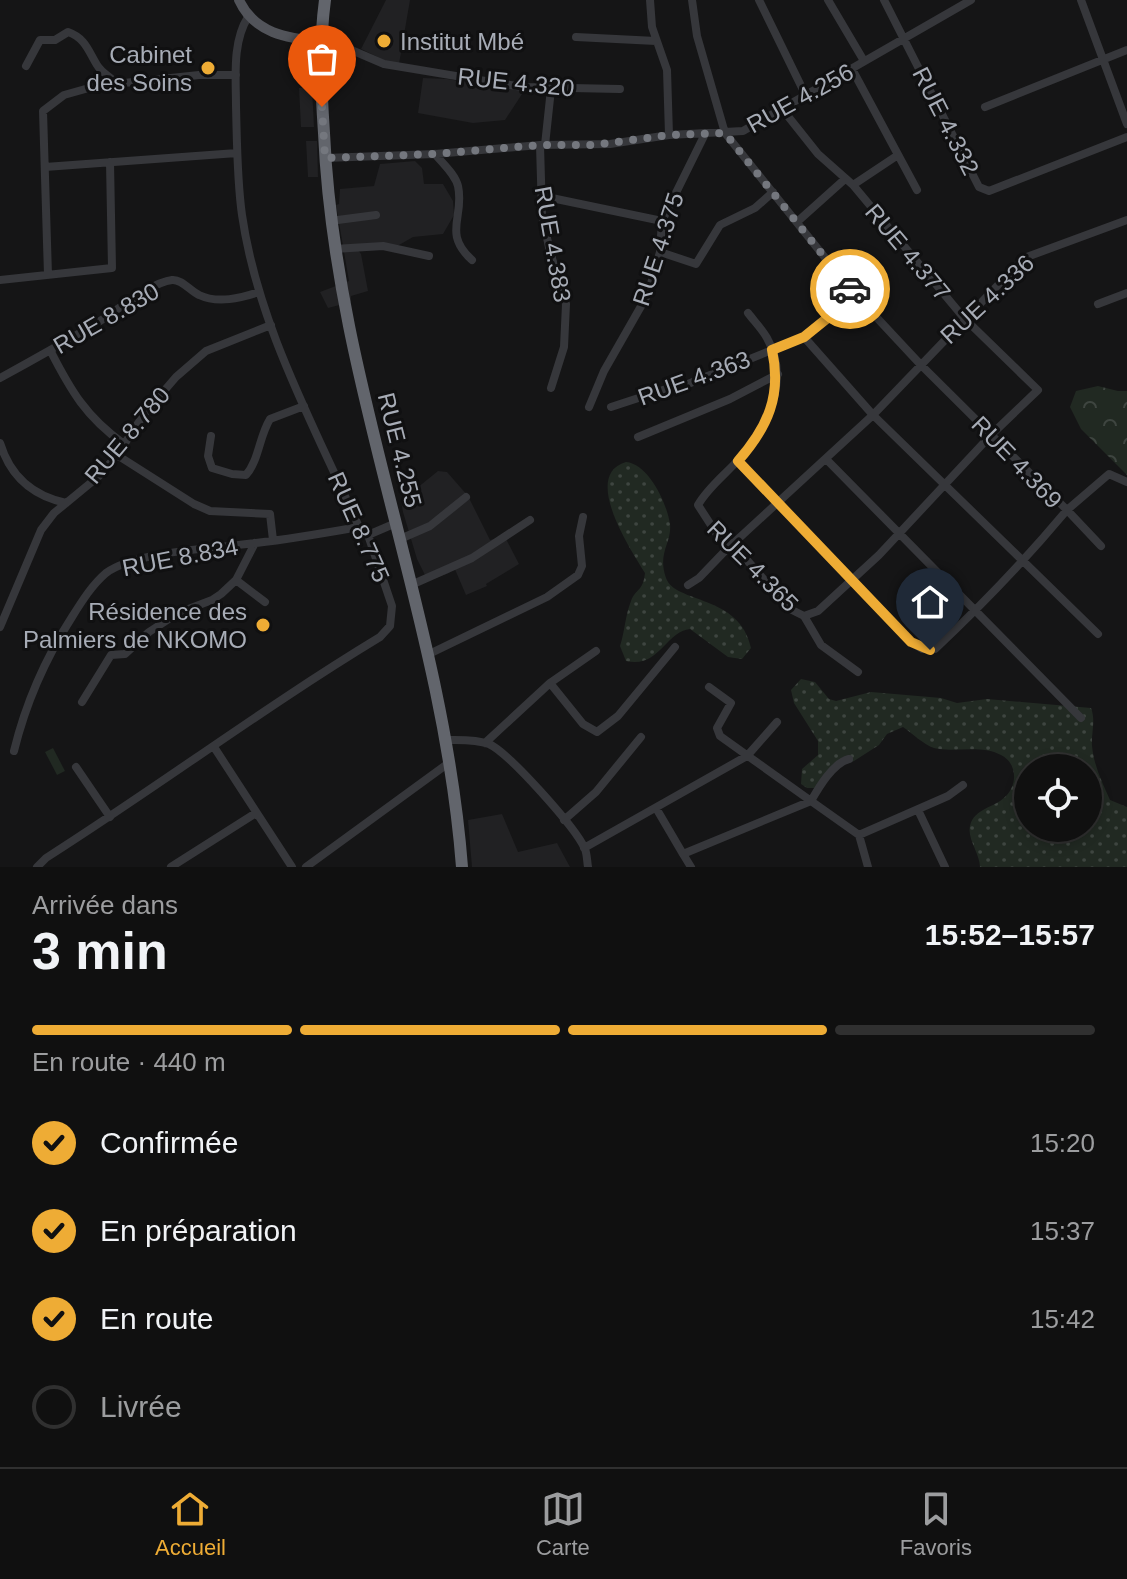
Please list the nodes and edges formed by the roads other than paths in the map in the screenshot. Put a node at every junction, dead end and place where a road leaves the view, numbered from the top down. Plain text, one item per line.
1 (239, 0) edge
2 (325, 0) edge
3 (650, 0) edge
4 (692, 0) edge
5 (759, 0) edge
6 (828, 0) edge
7 (884, 0) edge
8 (971, 0) edge
9 (1081, 0) edge
10 (248, 17) junction
11 (576, 37) dead end
12 (905, 38) junction
13 (321, 41) junction
14 (656, 41) junction
15 (1127, 50) edge
16 (1103, 59) junction
17 (864, 61) junction
18 (26, 66) dead end
19 (852, 69) junction
20 (236, 75) junction
21 (116, 83) junction
22 (551, 89) junction
23 (620, 89) dead end
24 (806, 96) junction
25 (985, 107) dead end
26 (783, 110) junction
27 (1127, 124) edge
28 (725, 133) junction
29 (705, 134) junction
30 (669, 135) junction
31 (1127, 137) edge
32 (542, 145) junction
33 (237, 153) junction
34 (435, 154) junction
35 (898, 155) junction
36 (325, 158) junction
37 (110, 162) junction
38 (45, 167) junction
39 (849, 182) junction
40 (917, 190) dead end
41 (773, 192) junction
42 (542, 196) junction
43 (376, 215) dead end
44 (1127, 220) edge
45 (330, 221) junction
46 (662, 221) junction
47 (797, 222) junction
48 (334, 249) junction
49 (660, 252) junction
50 (429, 256) dead end
51 (472, 260) dead end
52 (48, 275) junction
53 (0, 280) edge
54 (259, 292) junction
55 (1127, 293) edge
56 (856, 295) junction
57 (1098, 304) dead end
58 (748, 313) dead end
59 (964, 318) junction
60 (271, 325) junction
61 (804, 337) junction
62 (50, 350) junction
63 (772, 350) junction
64 (920, 364) junction
65 (778, 374) junction
66 (0, 378) edge
67 (551, 388) dead end
68 (1038, 390) joint
69 (304, 406) junction
70 (589, 407) dead end
71 (611, 407) dead end
72 (873, 415) junction
73 (992, 434) junction
74 (211, 436) dead end
75 (638, 437) dead end
76 (0, 443) edge
77 (124, 444) junction
78 (117, 455) junction
79 (826, 459) junction
80 (2, 460) edge
81 (738, 461) junction
82 (1127, 482) edge
83 (947, 485) junction
84 (466, 497) dead end
85 (66, 503) junction
86 (778, 503) junction
87 (1067, 510) junction
88 (583, 517) dead end
89 (530, 520) dead end
90 (396, 523) junction
91 (359, 527) junction
92 (897, 532) junction
93 (368, 535) junction
94 (400, 539) junction
95 (273, 540) junction
96 (255, 543) junction
97 (733, 544) junction
98 (1101, 546) dead end
99 (1022, 563) junction
100 (853, 579) junction
101 (236, 580) junction
102 (411, 585) junction
103 (688, 585) dead end
104 (265, 602) dead end
105 (977, 609) junction
106 (804, 616) junction
107 (0, 627) edge
108 (1098, 634) dead end
109 (675, 647) dead end
110 (596, 651) dead end
111 (427, 655) junction
112 (858, 672) dead end
113 (550, 683) junction
114 (709, 687) dead end
115 (82, 702) dead end
116 (1081, 718) dead end
117 (777, 722) dead end
118 (641, 737) dead end
119 (446, 740) junction
120 (485, 743) junction
121 (214, 747) junction
122 (14, 751) dead end
123 (747, 756) junction
124 (849, 759) dead end
125 (450, 762) junction
126 (76, 767) dead end
127 (963, 785) dead end
128 (811, 801) junction
129 (656, 808) junction
130 (918, 810) junction
131 (256, 813) junction
132 (110, 817) junction
133 (564, 820) junction
134 (859, 835) junction
135 (584, 848) junction
136 (683, 854) junction
137 (37, 867) edge
138 (171, 867) edge
139 (292, 867) edge
140 (306, 867) edge
141 (462, 867) edge
142 (588, 867) edge
143 (691, 867) edge
144 (868, 867) edge
145 (945, 867) edge

1 - 10 main road
2 - 13 highway, RUE 4.255
3 - 14 street
4 - 28 street
5 - 24 street
6 - 17 street
7 - 12 street, RUE 4.332
8 - 12 street, RUE 4.256
9 - 16 street
10 - 13 main road
10 - 20 street, RUE 8.775
11 - 14 street
12 - 17 street, RUE 4.256
12 - 31 street, RUE 4.332
13 - 22 street, RUE 4.320
13 - 36 highway, RUE 4.255
14 - 30 street
15 - 16 street
16 - 25 street
16 - 27 street
17 - 19 street, RUE 4.256
18 - 21 street
19 - 24 street, RUE 4.256
19 - 35 street
20 - 21 street
20 - 33 street, RUE 8.775
21 - 38 street
22 - 23 street, RUE 4.320
22 - 32 street, RUE 4.383
24 - 26 street, RUE 4.256
26 - 28 street, RUE 4.256
26 - 39 street, RUE 4.377
28 - 29 street, RUE 4.256
28 - 41 street, RUE 4.369
29 - 30 street, RUE 4.256
29 - 46 street, RUE 4.375
30 - 32 street, RUE 4.256
32 - 34 street, RUE 4.256
32 - 42 street, RUE 4.383
33 - 37 street
33 - 54 street, RUE 8.775
34 - 36 street, RUE 4.256
34 - 51 street
35 - 39 street
35 - 40 street
36 - 45 highway, RUE 4.255
37 - 38 street
37 - 52 street
38 - 52 street
39 - 47 street
39 - 59 street, RUE 4.377
41 - 47 street, RUE 4.369
41 - 49 street
42 - 46 street
42 - 67 street, RUE 4.383
43 - 45 street
44 - 59 street, RUE 4.336
45 - 48 highway, RUE 4.255
46 - 49 street, RUE 4.375
47 - 56 street, RUE 4.369
48 - 50 street
48 - 90 highway, RUE 4.255
49 - 70 street, RUE 4.375
52 - 53 street
54 - 60 street, RUE 8.775
54 - 62 street, RUE 8.830
55 - 57 street
56 - 61 street, RUE 4.363
56 - 64 street, RUE 4.369
58 - 63 street, RUE 4.365
59 - 64 street, RUE 4.336
59 - 68 street, RUE 4.377
60 - 69 street, RUE 8.775
60 - 77 street, RUE 8.780
61 - 63 street, RUE 4.363
61 - 72 street
62 - 66 street, RUE 8.830
62 - 77 street
63 - 65 street, RUE 4.365
63 - 71 street, RUE 4.363
64 - 72 street, RUE 4.336
64 - 73 street, RUE 4.369
65 - 75 street
65 - 81 street, RUE 4.365
68 - 73 street, RUE 4.365
69 - 74 street
69 - 91 street, RUE 8.775
72 - 79 street, RUE 4.336
72 - 83 street
73 - 83 street, RUE 4.365
73 - 87 street, RUE 4.369
76 - 80 street
77 - 78 street, RUE 8.780
78 - 85 street, RUE 8.780
78 - 95 street
79 - 86 street, RUE 4.336
79 - 92 street
80 - 85 street
81 - 86 street, RUE 4.369
81 - 97 street, RUE 4.365
82 - 87 street
83 - 92 street, RUE 4.365
83 - 99 street
84 - 94 street
85 - 107 street, RUE 8.780
86 - 97 street, RUE 4.336
86 - 100 street, RUE 4.369
87 - 98 street
87 - 99 street, RUE 4.369
88 - 111 street
89 - 102 street
90 - 93 street
90 - 94 highway, RUE 4.255
91 - 93 street, RUE 8.775
91 - 95 street, RUE 8.834
92 - 100 street, RUE 4.365
92 - 105 street
93 - 121 street, RUE 8.775
94 - 102 highway, RUE 4.255
95 - 96 street, RUE 8.834
96 - 101 street
96 - 122 street, RUE 8.834
97 - 103 street, RUE 4.336
97 - 106 street, RUE 4.365
99 - 105 street, RUE 4.369
99 - 108 street
100 - 105 street, RUE 4.369
100 - 106 street, RUE 4.365
101 - 104 street
101 - 115 street
102 - 111 highway, RUE 4.255
105 - 116 street
106 - 112 street
109 - 113 street
110 - 113 street
111 - 119 highway, RUE 4.255
113 - 120 street
114 - 123 street
117 - 123 street
118 - 133 street
119 - 120 street
119 - 125 highway, RUE 4.255
120 - 133 street
121 - 131 street
121 - 132 street, RUE 8.775
123 - 128 street
123 - 129 street
124 - 128 street
125 - 140 street
125 - 141 highway, RUE 4.255
126 - 132 street
127 - 130 street
128 - 134 street
128 - 136 street
129 - 135 street
129 - 136 street
130 - 134 street
130 - 145 street
131 - 138 street
131 - 139 street
132 - 137 street, RUE 8.775
133 - 135 street
134 - 144 street
135 - 142 street
136 - 143 street

